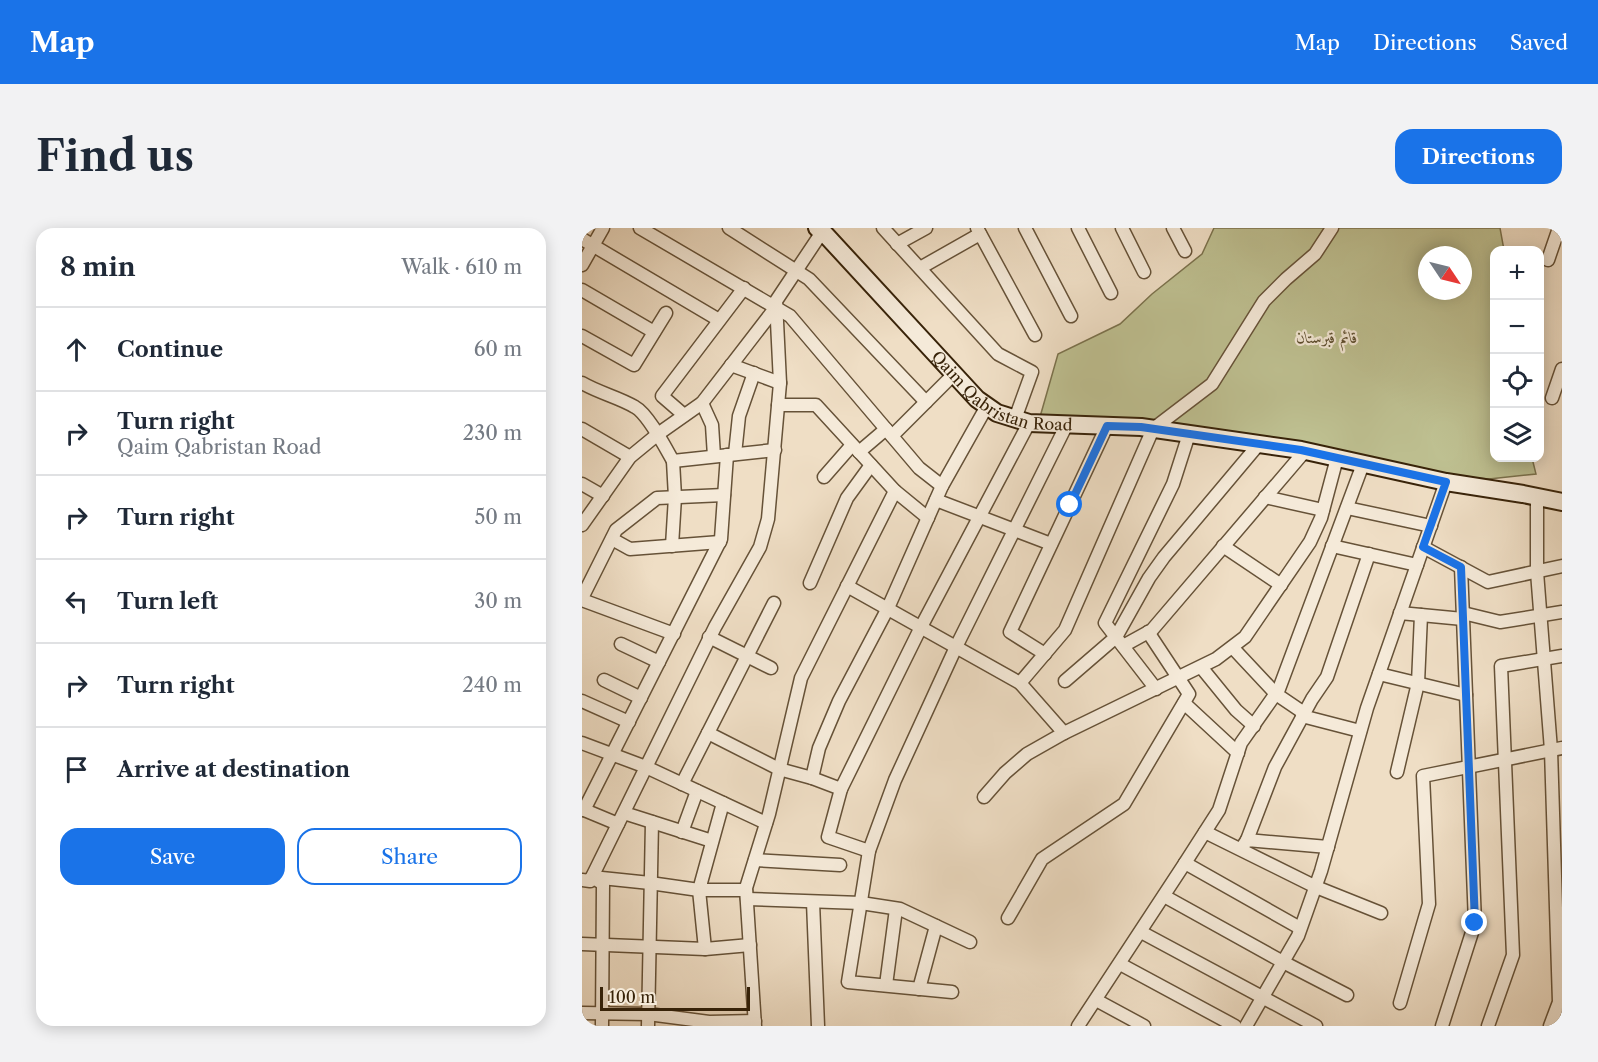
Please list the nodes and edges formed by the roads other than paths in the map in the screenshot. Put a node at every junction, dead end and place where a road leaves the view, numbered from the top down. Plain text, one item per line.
1 (603, 228) edge
2 (640, 228) edge
3 (729, 228) edge
4 (883, 228) edge
5 (926, 228) edge
6 (1025, 228) edge
7 (1078, 228) edge
8 (1122, 228) edge
9 (1173, 228) edge
10 (1332, 228) edge
11 (1559, 228) edge
12 (979, 231) edge
13 (827, 233) edge
14 (587, 243) edge
15 (897, 244) junction
16 (1185, 251) dead end
17 (1548, 260) dead end
18 (582, 265) edge
19 (920, 268) junction
20 (797, 270) junction
21 (1144, 272) dead end
22 (744, 288) junction
23 (582, 290) edge
24 (1111, 293) dead end
25 (776, 307) junction
26 (666, 313) dead end
27 (1071, 316) dead end
28 (719, 320) junction
29 (654, 332) junction
30 (1035, 335) dead end
31 (582, 336) edge
32 (731, 365) junction
33 (1562, 369) edge
34 (754, 374) junction
35 (954, 374) junction
36 (582, 383) edge
37 (780, 383) junction
38 (1552, 398) dead end
39 (926, 402) junction
40 (702, 403) junction
41 (778, 405) junction
42 (987, 406) junction
43 (684, 415) junction
44 (1022, 421) junction
45 (1067, 424) junction
46 (1107, 426) junction
47 (582, 429) edge
48 (1153, 429) junction
49 (889, 432) junction
50 (658, 434) junction
51 (1189, 434) junction
52 (1259, 444) junction
53 (856, 449) junction
54 (775, 450) junction
55 (1305, 451) junction
56 (725, 455) junction
57 (630, 457) junction
58 (1337, 458) junction
59 (674, 461) junction
60 (1363, 464) junction
61 (871, 465) junction
62 (824, 477) dead end
63 (1446, 482) junction
64 (582, 484) edge
65 (942, 486) junction
66 (895, 491) junction
67 (724, 495) junction
68 (603, 496) junction
69 (1537, 496) junction
70 (675, 497) junction
71 (1265, 497) junction
72 (936, 500) junction
73 (1562, 502) edge
74 (1347, 508) junction
75 (1323, 510) junction
76 (979, 516) junction
77 (928, 518) junction
78 (582, 525) edge
79 (1431, 526) junction
80 (1014, 530) junction
81 (612, 539) junction
82 (720, 542) junction
83 (1051, 544) junction
84 (672, 546) junction
85 (1223, 546) junction
86 (1332, 546) junction
87 (1423, 547) junction
88 (1369, 554) junction
89 (1417, 565) junction
90 (1562, 566) edge
91 (1461, 567) junction
92 (1537, 572) junction
93 (810, 583) dead end
94 (1281, 585) junction
95 (847, 586) junction
96 (582, 599) edge
97 (774, 603) dead end
98 (888, 608) junction
99 (1562, 612) edge
100 (1400, 613) junction
101 (1421, 615) junction
102 (1463, 616) junction
103 (1540, 616) junction
104 (921, 627) junction
105 (1148, 632) junction
106 (674, 634) junction
107 (709, 637) junction
108 (1119, 641) junction
109 (621, 644) dead end
110 (956, 647) junction
111 (1233, 648) junction
112 (1045, 654) junction
113 (1562, 656) edge
114 (748, 657) junction
115 (1544, 659) junction
116 (659, 662) junction
117 (1201, 667) junction
118 (771, 668) dead end
119 (1379, 674) junction
120 (1177, 679) junction
121 (604, 680) dead end
122 (1065, 681) dead end
123 (1020, 683) junction
124 (1418, 683) junction
125 (1156, 689) junction
126 (1276, 694) junction
127 (1466, 695) junction
128 (641, 698) junction
129 (582, 701) edge
130 (1184, 703) junction
131 (1303, 715) junction
132 (629, 722) junction
133 (1254, 726) junction
134 (1360, 731) junction
135 (708, 733) junction
136 (1064, 733) junction
137 (582, 743) edge
138 (1557, 749) edge
139 (1238, 753) junction
140 (613, 754) junction
141 (1505, 759) junction
142 (1468, 766) junction
143 (646, 767) junction
144 (779, 769) junction
145 (1397, 772) dead end
146 (812, 778) junction
147 (682, 784) junction
148 (841, 789) junction
149 (697, 791) junction
150 (984, 797) dead end
151 (723, 803) junction
152 (583, 810) edge
153 (621, 819) junction
154 (652, 822) junction
155 (766, 823) junction
156 (682, 832) junction
157 (1205, 832) junction
158 (712, 842) junction
159 (1244, 845) junction
160 (1328, 847) junction
161 (869, 851) junction
162 (755, 860) junction
163 (1185, 863) junction
164 (840, 865) dead end
165 (587, 878) edge
166 (651, 882) junction
167 (1316, 886) junction
168 (699, 890) junction
169 (747, 895) junction
170 (1164, 896) junction
171 (813, 902) junction
172 (861, 903) junction
173 (896, 909) junction
174 (1381, 913) dead end
175 (1008, 918) dead end
176 (936, 926) junction
177 (1300, 928) junction
178 (1141, 932) junction
179 (969, 942) dead end
180 (582, 944) edge
181 (602, 945) junction
182 (750, 945) junction
183 (649, 947) junction
184 (705, 949) junction
185 (1283, 962) junction
186 (1120, 964) junction
187 (886, 986) junction
188 (919, 988) junction
189 (952, 992) dead end
190 (1347, 995) dead end
191 (1262, 998) junction
192 (1096, 1000) junction
193 (1400, 1003) dead end
194 (582, 1013) edge
195 (602, 1020) edge
196 (648, 1020) edge
197 (755, 1023) edge
198 (818, 1026) edge
199 (1078, 1026) edge
200 (1144, 1026) edge
201 (1235, 1026) edge
202 (1246, 1026) edge
203 (1316, 1026) edge
204 (1442, 1026) edge
205 (1488, 1026) edge
206 (1550, 1026) edge

1 - 14 street
2 - 22 street
3 - 20 street
4 - 15 street
5 - 15 street
6 - 27 street
7 - 24 street
8 - 21 street
9 - 16 street
10 - 48 street
11 - 17 street
12 - 19 street
12 - 30 street
13 - 20 street
13 - 35 street, Qaim Qabristan Road
14 - 18 street
14 - 28 street
15 - 19 street
19 - 44 street
20 - 25 street
20 - 39 street
22 - 25 street
22 - 28 street
23 - 29 street
25 - 32 street
25 - 37 street
25 - 49 street
26 - 29 street
28 - 43 street
29 - 31 street
32 - 34 street
32 - 40 street
33 - 38 street
34 - 37 street
34 - 56 street
35 - 39 street
35 - 42 street, Qaim Qabristan Road
36 - 50 street
37 - 41 street
39 - 49 street
40 - 43 street
40 - 56 street
41 - 53 street
41 - 54 street
42 - 44 street, Qaim Qabristan Road
42 - 65 street
43 - 50 street
44 - 45 street, Qaim Qabristan Road
44 - 76 street
45 - 46 street, Qaim Qabristan Road
45 - 80 street
46 - 48 street, Qaim Qabristan Road
46 - 83 street
47 - 57 street
48 - 51 street, Qaim Qabristan Road
48 - 112 street
49 - 53 street
49 - 65 street
50 - 57 street
50 - 59 street
51 - 52 street, Qaim Qabristan Road
51 - 108 street
52 - 55 street, Qaim Qabristan Road
52 - 108 street
53 - 61 street
53 - 62 street
54 - 56 street
54 - 107 street
55 - 58 street, Qaim Qabristan Road
55 - 71 street
56 - 59 street
56 - 67 street
57 - 68 street
58 - 60 street, Qaim Qabristan Road
58 - 75 street
59 - 70 street
60 - 63 street, Qaim Qabristan Road
60 - 74 street
61 - 66 street
61 - 93 street
63 - 69 street, Qaim Qabristan Road
63 - 79 street
64 - 68 street
65 - 72 street
66 - 77 street
66 - 95 street
67 - 70 street
67 - 82 street
68 - 78 street
69 - 73 street, Qaim Qabristan Road
69 - 92 street
70 - 81 street
70 - 84 street
71 - 75 street
71 - 85 street
72 - 76 street
72 - 77 street
74 - 79 street
74 - 86 street
75 - 94 street
76 - 80 street
76 - 104 street
77 - 98 street
79 - 87 street
80 - 83 street
80 - 110 street
81 - 84 street
81 - 96 street
82 - 84 street
82 - 106 street
83 - 112 street
85 - 94 street
85 - 105 street
86 - 88 street
86 - 126 street
87 - 89 street
87 - 91 street
88 - 89 street
88 - 131 street
89 - 100 street
90 - 92 street
91 - 92 street
91 - 102 street
92 - 103 street
94 - 111 street
95 - 98 street
95 - 144 street
96 - 106 street
97 - 114 street
98 - 104 street
98 - 146 street
99 - 103 street
100 - 101 street
100 - 119 street
101 - 102 street
101 - 124 street
102 - 103 street
102 - 127 street
103 - 115 street
104 - 110 street
104 - 148 street
105 - 108 street
105 - 120 street
106 - 116 street
107 - 114 street
107 - 143 street
108 - 122 street
108 - 125 street
109 - 116 street
110 - 123 street
110 - 161 street
111 - 117 street
111 - 126 street
112 - 123 street
113 - 115 street
114 - 118 street
114 - 135 street
115 - 138 street
115 - 141 street
116 - 128 street
117 - 120 street
117 - 133 street
119 - 124 street
119 - 134 street
120 - 125 street
120 - 130 street
121 - 128 street
123 - 136 street
124 - 127 street
124 - 145 street
125 - 136 street
126 - 131 street
126 - 133 street
127 - 142 street
128 - 132 street
129 - 132 street
130 - 139 street
130 - 175 street
131 - 134 street
131 - 159 street
132 - 140 street
133 - 139 street
134 - 160 street
135 - 144 street
135 - 147 street
136 - 150 street
137 - 140 street
138 - 141 street
138 - 206 street
139 - 157 street
140 - 143 street
140 - 152 street
141 - 142 street
141 - 205 street
142 - 193 street
142 - 204 street
143 - 147 street
143 - 153 street
144 - 146 street
144 - 155 street
146 - 148 street
147 - 149 street
148 - 161 street
149 - 151 street
149 - 156 street
151 - 155 street
151 - 158 street
152 - 153 street
153 - 154 street
153 - 165 street
154 - 156 street
154 - 166 street
155 - 162 street
156 - 158 street
157 - 159 street
157 - 163 street
158 - 168 street
159 - 160 street
159 - 167 street
160 - 167 street
161 - 172 street
162 - 164 street
162 - 169 street
163 - 170 street
163 - 177 street
165 - 166 street
165 - 181 street
166 - 168 street
166 - 183 street
167 - 174 street
167 - 177 street
168 - 169 street
168 - 184 street
169 - 171 street
169 - 182 street
170 - 178 street
170 - 185 street
171 - 172 street
171 - 198 street
172 - 173 street
172 - 187 street
173 - 176 street
173 - 187 street
176 - 179 street
176 - 188 street
177 - 185 street
178 - 186 street
178 - 191 street
180 - 181 street
181 - 183 street
181 - 195 street
182 - 184 street
182 - 197 street
183 - 184 street
183 - 196 street
185 - 190 street
185 - 191 street
186 - 192 street
186 - 201 street
187 - 188 street
188 - 189 street
191 - 202 street
191 - 203 street
192 - 199 street
192 - 200 street
194 - 195 street
195 - 196 street
196 - 197 street

